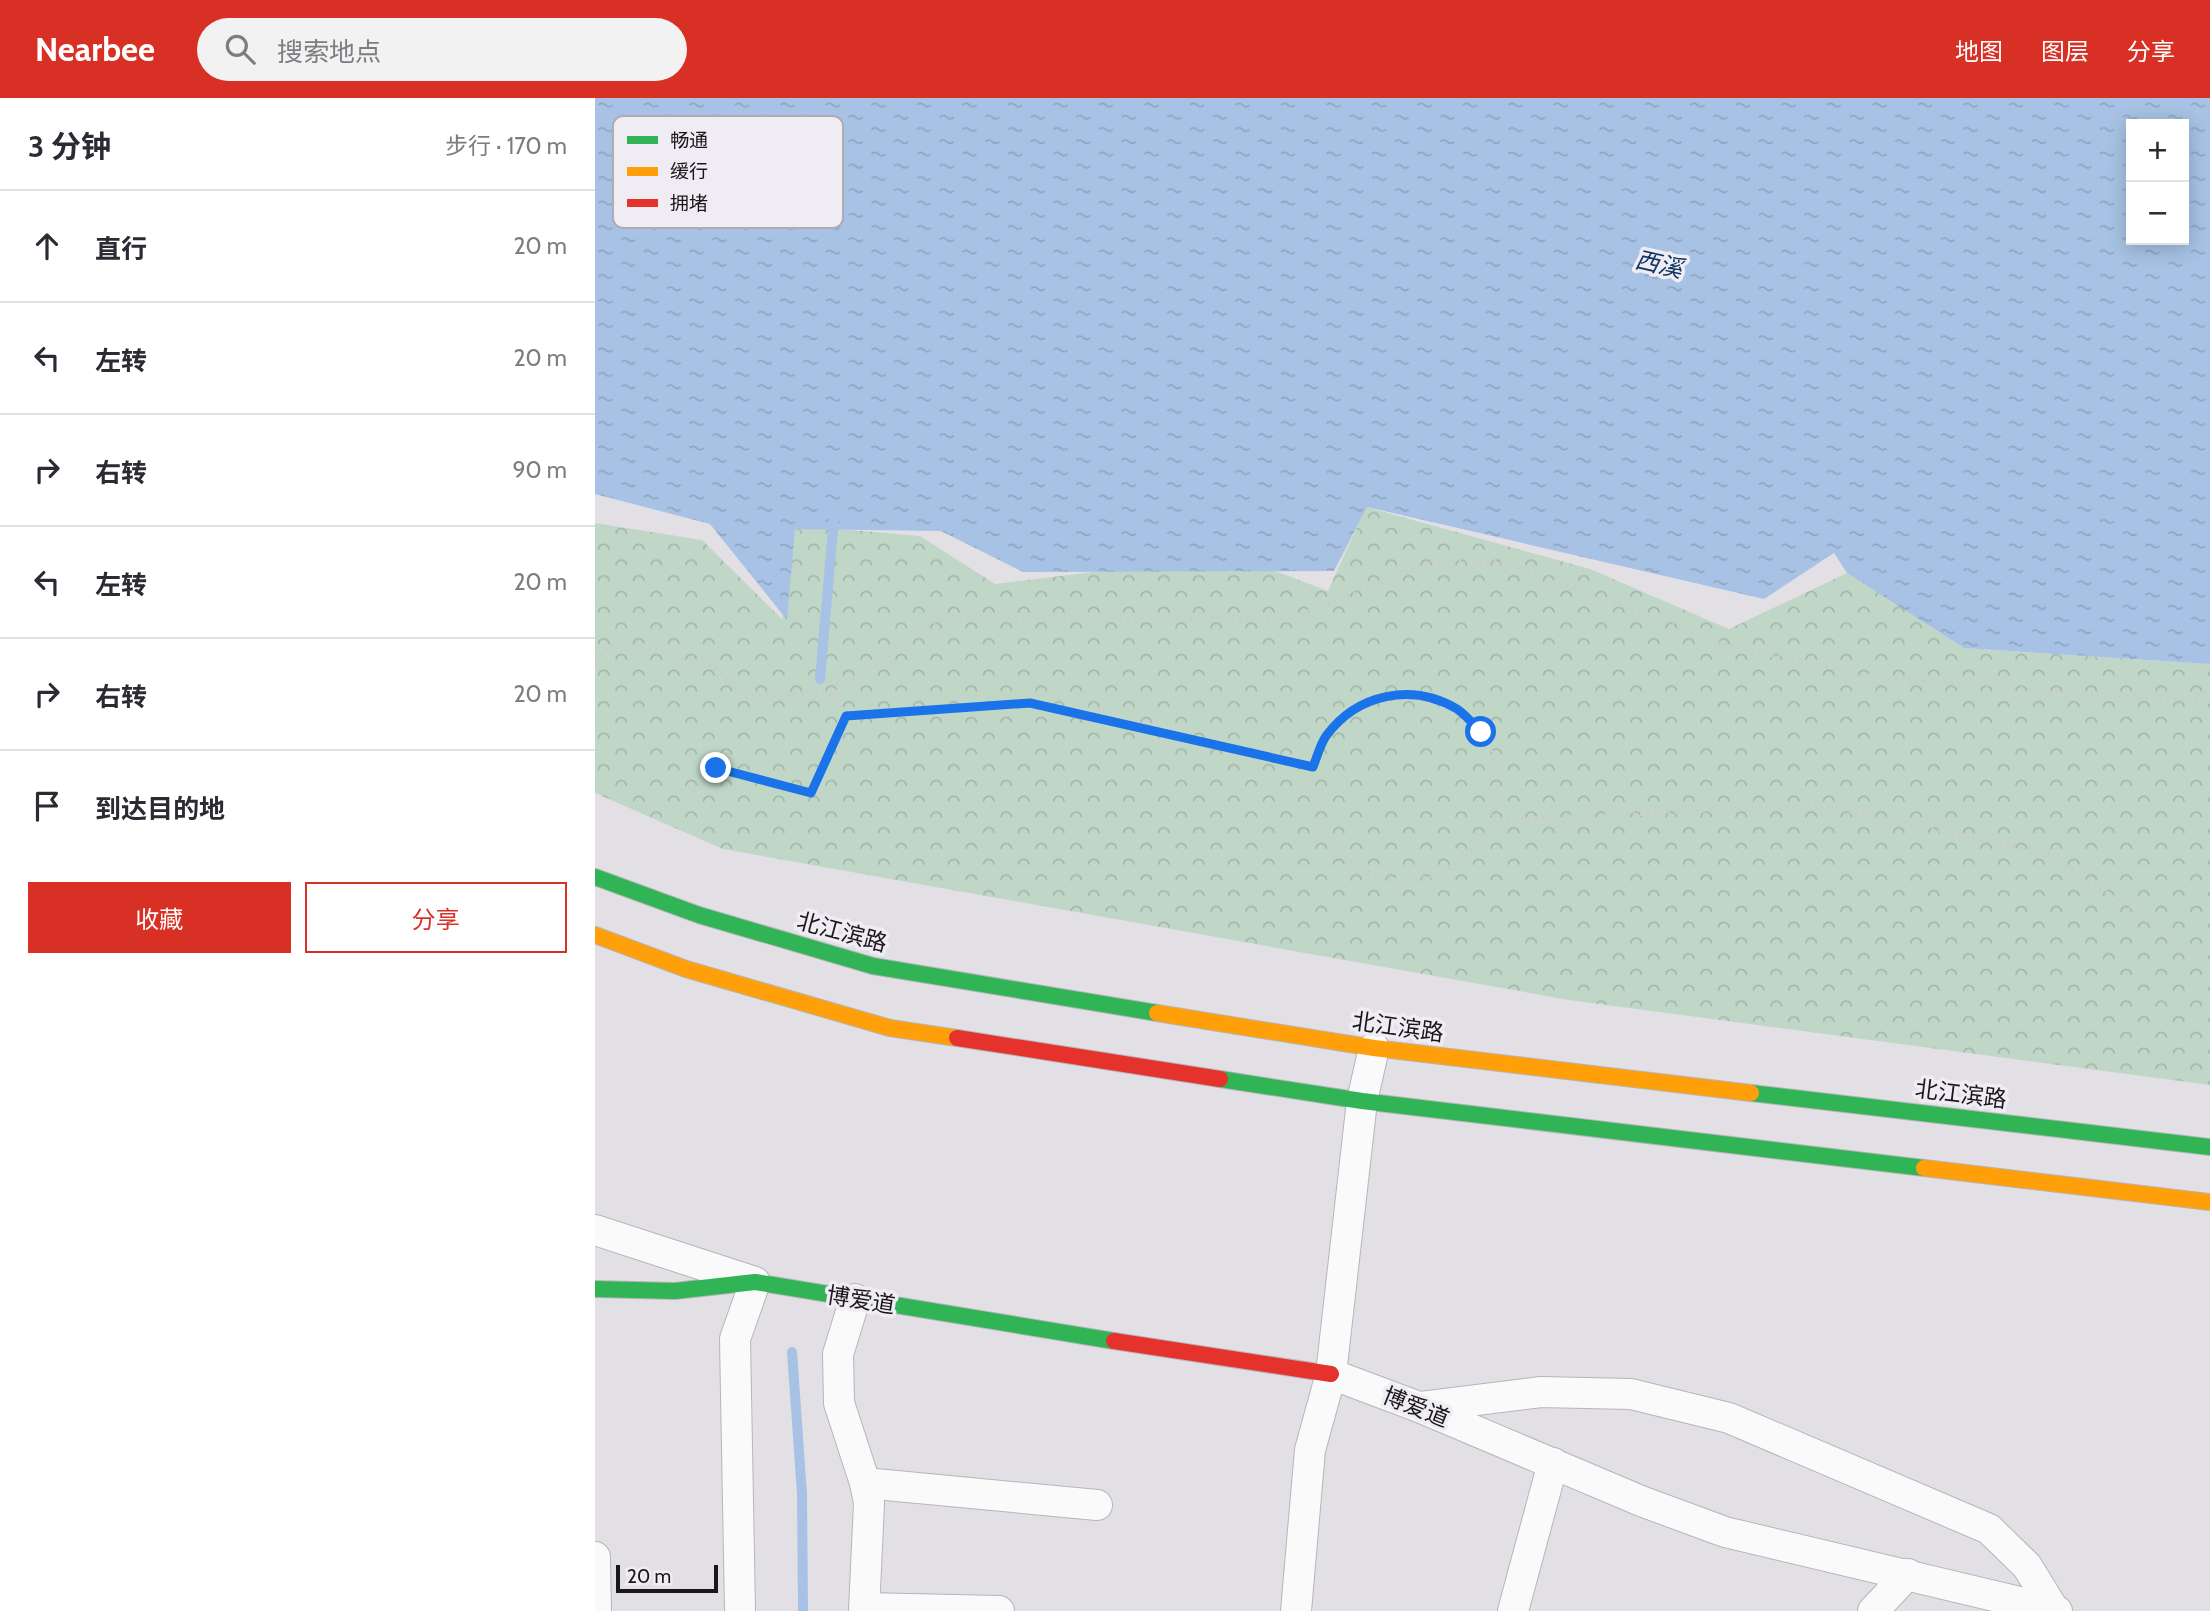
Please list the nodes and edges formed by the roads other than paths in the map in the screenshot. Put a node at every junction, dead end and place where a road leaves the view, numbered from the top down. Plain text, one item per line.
1 (595, 877) edge
2 (595, 934) edge
3 (1374, 1048) junction
4 (1362, 1101) junction
5 (2210, 1147) edge
6 (2210, 1202) edge
7 (595, 1230) edge
8 (755, 1282) junction
9 (595, 1289) edge
10 (855, 1299) junction
11 (1331, 1374) junction
12 (1419, 1407) junction
13 (1553, 1463) junction
14 (865, 1483) junction
15 (1097, 1505) dead end
16 (595, 1557) edge
17 (1908, 1574) junction
18 (864, 1609) edge
19 (596, 1611) edge
20 (740, 1611) edge
21 (999, 1611) edge
22 (1296, 1611) edge
23 (1513, 1611) edge
24 (1873, 1611) edge
25 (2056, 1611) edge

1 - 3 main road, 北江滨路
2 - 4 main road
3 - 4 street
3 - 5 main road, 北江滨路
4 - 6 main road
4 - 11 street
7 - 8 street, 博爱道
8 - 9 main road, 博爱道
8 - 10 main road, 博爱道
8 - 20 street
10 - 11 main road, 博爱道
10 - 14 street
11 - 12 street, 博爱道
11 - 22 street
12 - 13 street, 博爱道
12 - 25 street
13 - 17 street, 博爱道
13 - 23 street
14 - 15 street
14 - 18 street
16 - 19 street
17 - 24 street
17 - 25 street, 博爱道
18 - 21 street

